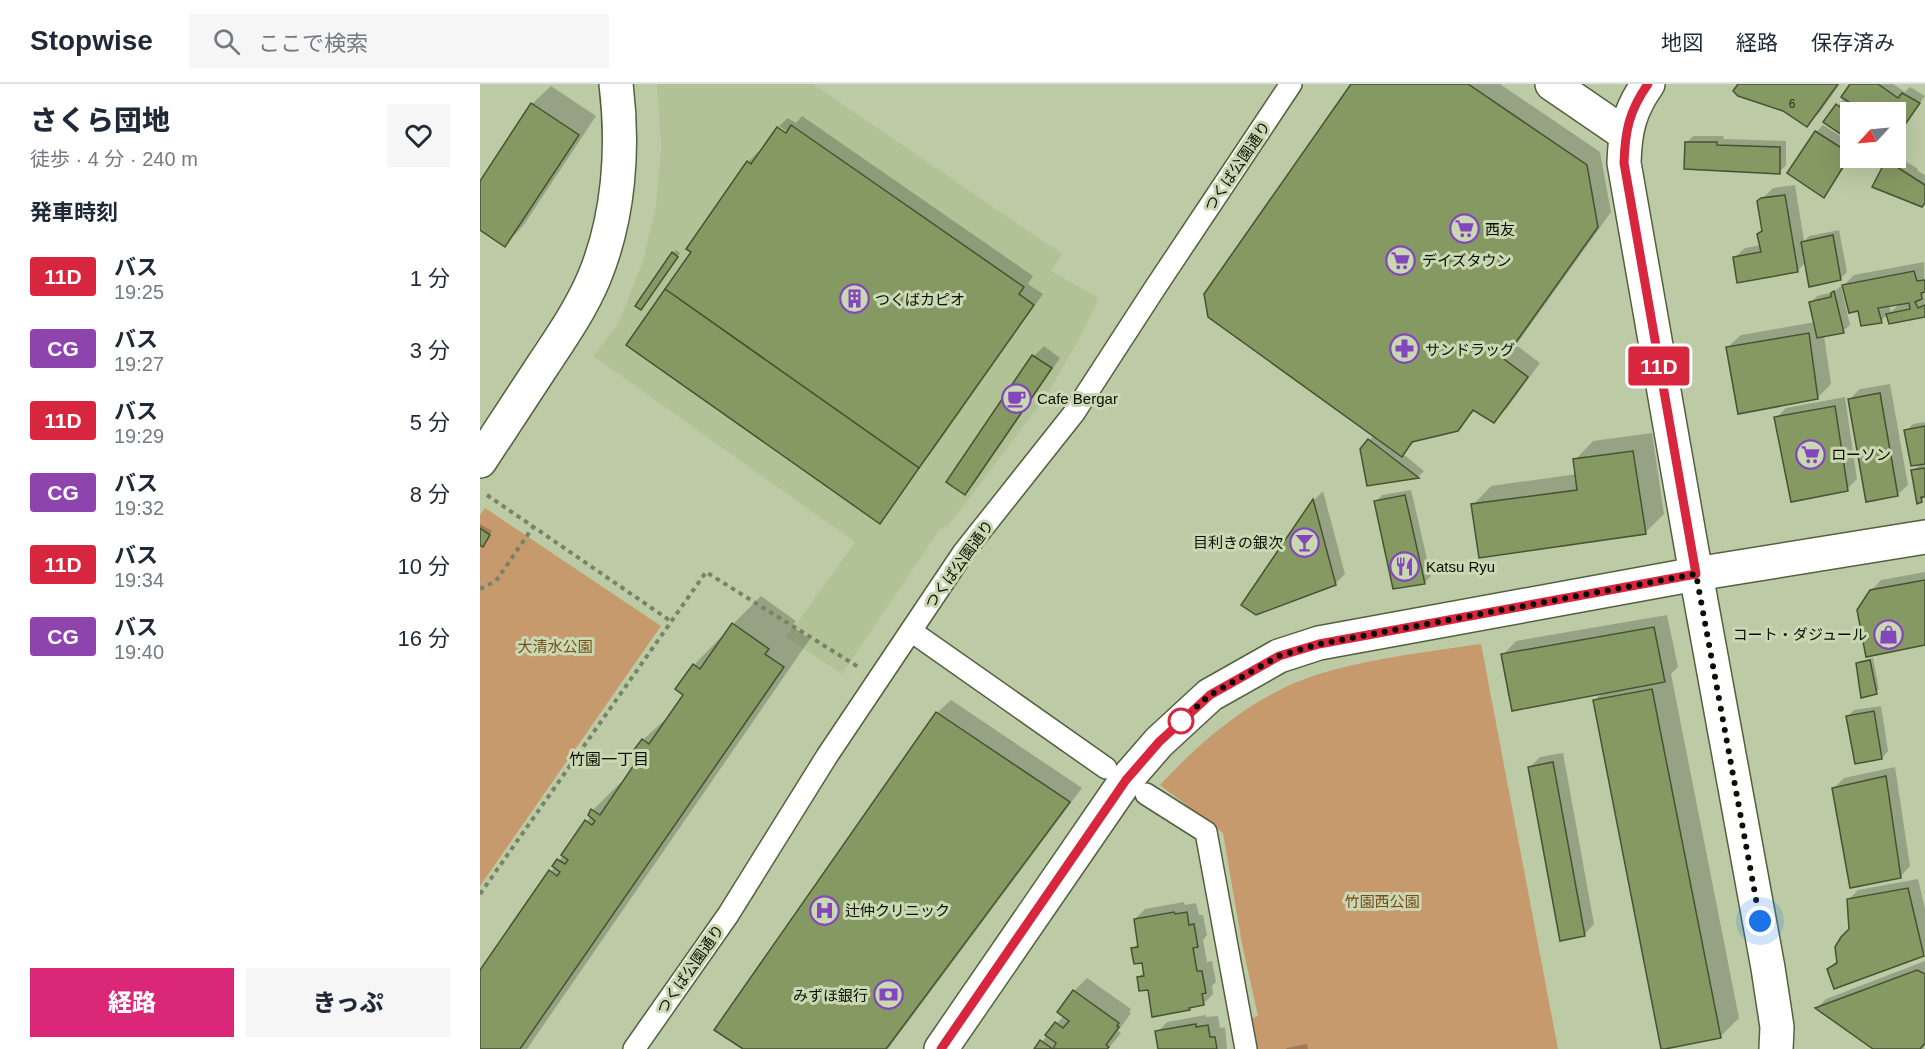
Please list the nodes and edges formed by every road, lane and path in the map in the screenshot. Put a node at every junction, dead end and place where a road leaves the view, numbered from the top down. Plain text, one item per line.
1 (616, 84) edge
2 (1292, 84) edge
3 (1552, 84) edge
4 (1648, 84) edge
5 (1625, 134) junction
6 (480, 461) edge
7 (487, 495) dead end
8 (533, 527) junction
9 (1925, 537) edge
10 (1696, 574) junction
11 (480, 589) edge
12 (672, 622) junction
13 (911, 631) junction
14 (879, 680) junction
15 (1106, 768) dead end
16 (1146, 794) dead end
17 (480, 894) edge
18 (634, 1049) edge
19 (941, 1049) edge
20 (1246, 1049) edge
21 (1776, 1049) edge

1 - 6 street
2 - 13 street, つくば公園通り
3 - 5 street
4 - 5 street
5 - 10 street
7 - 8 path
8 - 11 path
8 - 12 path
9 - 10 street
10 - 19 street
10 - 21 street
12 - 14 path
12 - 17 path
13 - 14 street, つくば公園通り
13 - 15 street
14 - 18 street, つくば公園通り
16 - 20 street

